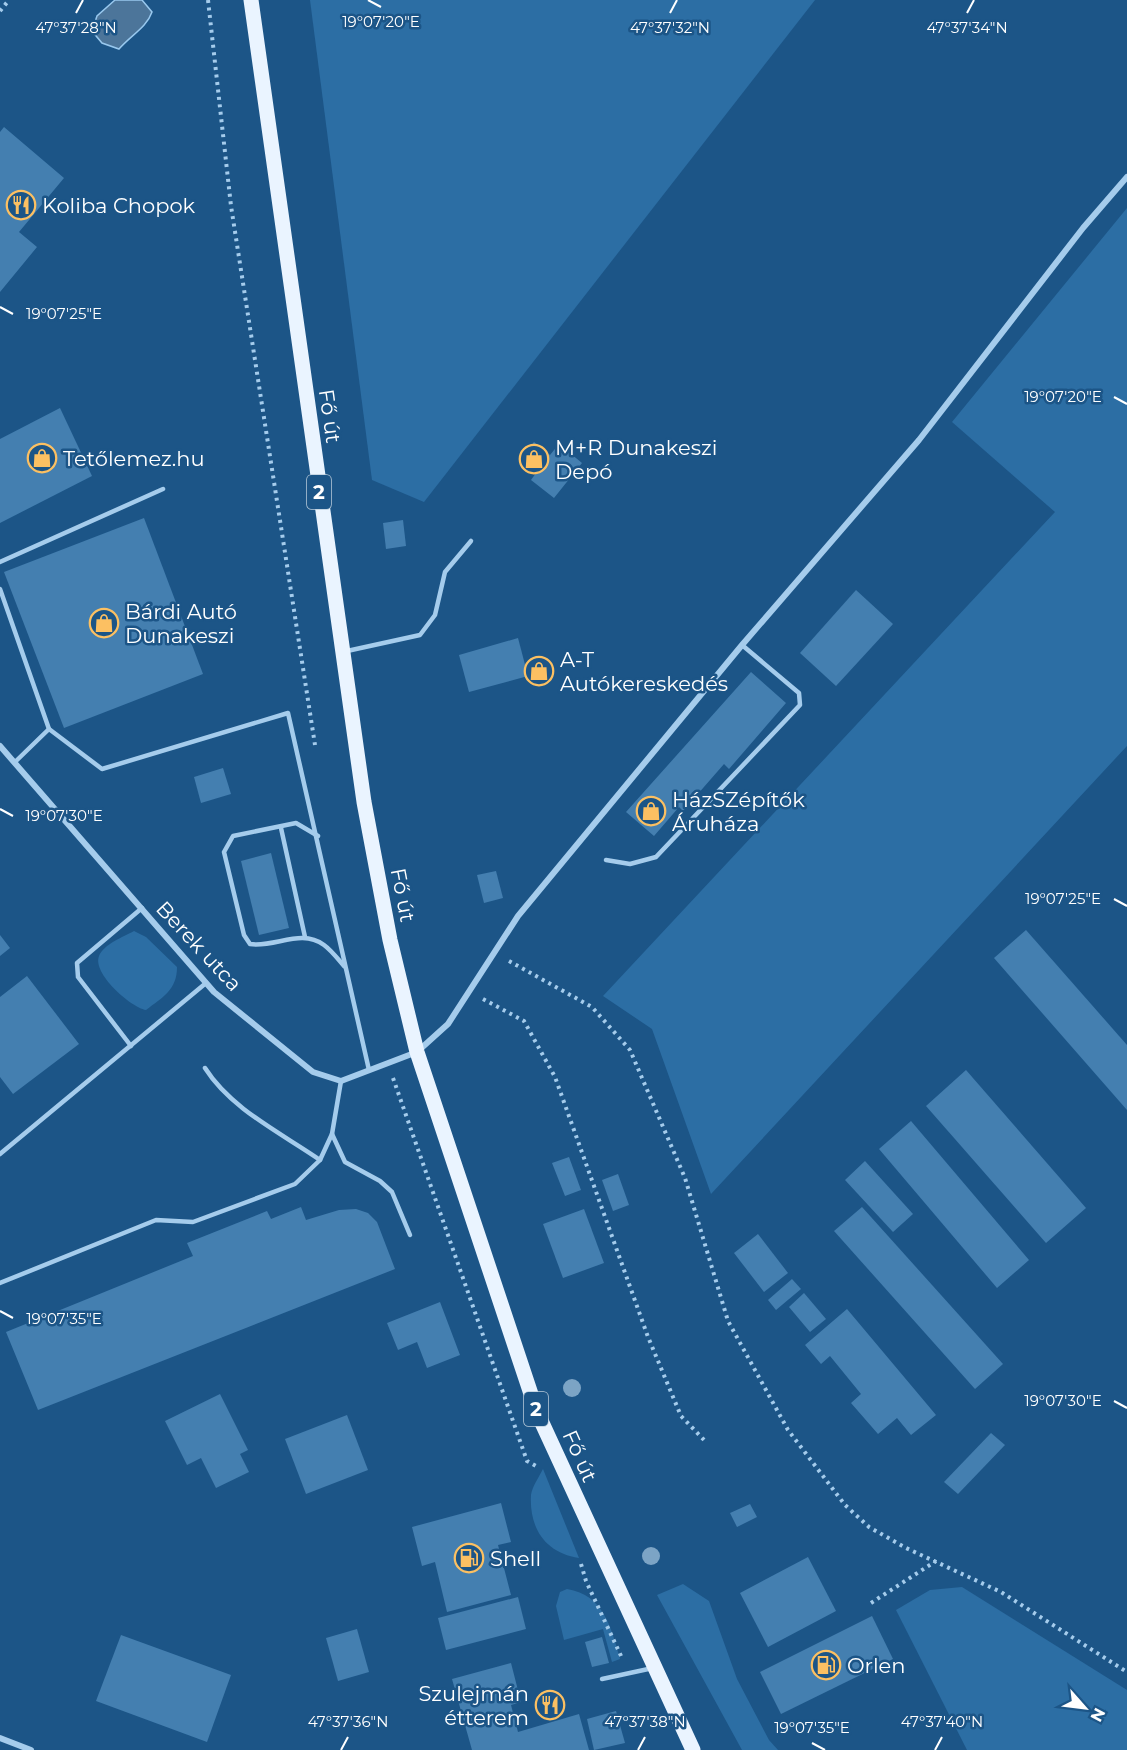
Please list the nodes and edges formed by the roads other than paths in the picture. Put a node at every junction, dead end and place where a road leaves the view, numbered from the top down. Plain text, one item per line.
1 (251, 0) edge
2 (1127, 177) edge
3 (163, 489) dead end
4 (471, 541) dead end
5 (0, 562) edge
6 (0, 589) edge
7 (742, 645) junction
8 (341, 653) junction
9 (49, 729) junction
10 (0, 747) edge
11 (15, 762) junction
12 (280, 828) junction
13 (318, 836) junction
14 (606, 860) dead end
15 (142, 908) junction
16 (305, 937) junction
17 (344, 966) junction
18 (206, 983) junction
19 (131, 1046) junction
20 (417, 1052) junction
21 (205, 1068) dead end
22 (369, 1070) junction
23 (341, 1081) junction
24 (332, 1134) junction
25 (0, 1154) edge
26 (320, 1160) junction
27 (410, 1234) dead end
28 (0, 1284) edge
29 (653, 1668) junction
30 (602, 1679) dead end
31 (0, 1738) edge
32 (31, 1750) edge
33 (693, 1750) edge

1 - 8 main road, Fő út / 2
2 - 7 street
3 - 5 lane
4 - 8 lane
6 - 9 lane
7 - 14 lane
7 - 20 street
8 - 20 main road, Fő út / 2
9 - 11 lane
9 - 13 lane
10 - 11 street, Berek utca
11 - 15 street, Berek utca
12 - 13 lane
12 - 16 lane
12 - 16 lane
13 - 17 lane
15 - 18 street, Berek utca
15 - 19 lane
16 - 17 lane
17 - 22 lane
18 - 19 lane
18 - 23 street, Berek utca
19 - 25 lane
20 - 22 street
20 - 29 main road, Fő út / 2
21 - 26 lane
22 - 23 street
23 - 24 lane
24 - 26 lane
24 - 27 lane
26 - 28 lane
29 - 30 lane
29 - 33 main road, Fő út / 2
31 - 32 street

